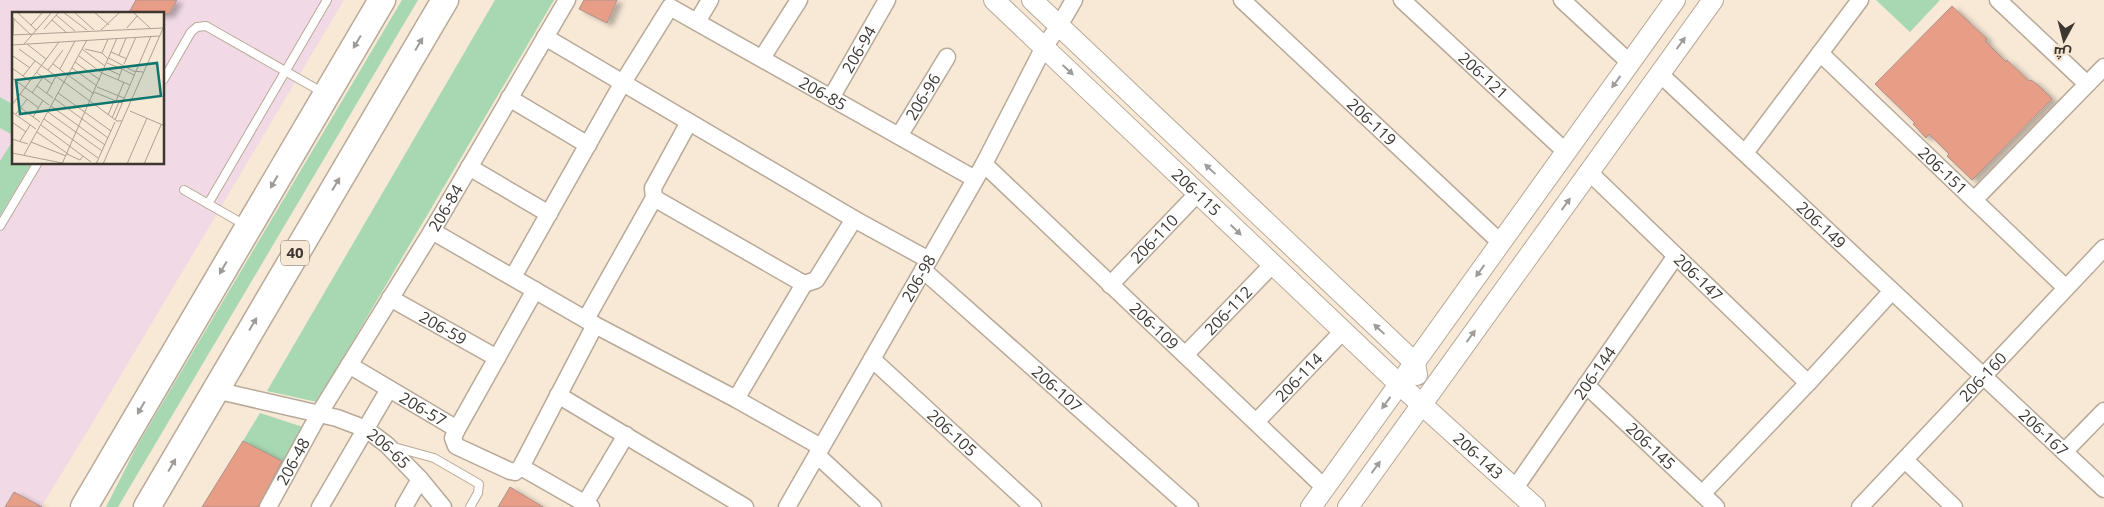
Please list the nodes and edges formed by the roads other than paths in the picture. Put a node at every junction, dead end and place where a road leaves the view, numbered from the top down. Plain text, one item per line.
1 (327, 0) edge
2 (382, 0) edge
3 (445, 0) edge
4 (567, 0) edge
5 (710, 0) edge
6 (799, 0) edge
7 (887, 0) edge
8 (994, 0) edge
9 (1032, 0) edge
10 (1074, 0) edge
11 (1242, 0) edge
12 (1402, 0) edge
13 (1562, 0) edge
14 (1675, 0) edge
15 (1713, 0) edge
16 (1860, 0) edge
17 (1998, 0) edge
18 (697, 22) junction
19 (1059, 26) junction
20 (545, 37) junction
21 (1044, 47) junction
22 (1820, 53) junction
23 (947, 57) dead end
24 (762, 58) junction
25 (1630, 63) junction
26 (2104, 67) edge
27 (286, 71) junction
28 (1660, 74) junction
29 (165, 77) edge
30 (622, 84) junction
31 (2087, 84) junction
32 (326, 94) junction
33 (509, 98) junction
34 (831, 98) junction
35 (689, 122) junction
36 (900, 136) junction
37 (588, 145) junction
38 (1566, 152) junction
39 (1745, 153) junction
40 (984, 164) junction
41 (36, 165) edge
42 (469, 167) junction
43 (1589, 172) junction
44 (976, 179) junction
45 (184, 190) dead end
46 (1198, 193) junction
47 (654, 198) junction
48 (1974, 200) junction
49 (208, 204) junction
50 (549, 214) junction
51 (854, 219) junction
52 (0, 226) edge
53 (248, 226) junction
54 (432, 231) junction
55 (1501, 243) junction
56 (2104, 248) edge
57 (1675, 257) junction
58 (1273, 264) junction
59 (926, 265) junction
60 (513, 277) junction
61 (804, 284) junction
62 (1110, 285) junction
63 (2066, 288) junction
64 (535, 290) junction
65 (1892, 291) junction
66 (390, 298) junction
67 (591, 322) junction
68 (1343, 331) junction
69 (1185, 355) junction
70 (497, 358) junction
71 (872, 359) junction
72 (1415, 363) junction
73 (349, 365) junction
74 (1983, 376) junction
75 (1399, 384) junction
76 (1586, 384) junction
77 (1808, 384) junction
78 (389, 389) junction
79 (215, 390) junction
80 (558, 396) junction
81 (736, 399) junction
82 (1422, 404) junction
83 (2104, 411) edge
84 (319, 414) junction
85 (1256, 422) junction
86 (366, 429) junction
87 (457, 429) junction
88 (626, 436) junction
89 (387, 445) junction
90 (819, 451) junction
91 (2064, 452) junction
92 (1905, 460) junction
93 (515, 469) junction
94 (420, 479) junction
95 (1325, 488) junction
96 (1515, 488) junction
97 (2104, 489) edge
98 (1702, 494) junction
99 (586, 506) edge
100 (84, 507) edge
101 (147, 507) edge
102 (268, 507) edge
103 (320, 507) edge
104 (404, 507) edge
105 (443, 507) edge
106 (470, 507) edge
107 (745, 507) edge
108 (786, 507) edge
109 (873, 507) edge
110 (1033, 507) edge
111 (1190, 507) edge
112 (1311, 507) edge
113 (1348, 507) edge
114 (1534, 507) edge
115 (1716, 507) edge
116 (1860, 507) edge
117 (1954, 507) edge

1 - 27 lane
2 -> 32 highway
79 -> 3 highway, 40
4 - 20 street, 206-84
5 - 18 street
6 - 24 street
7 - 34 street, 206-94
8 - 21 street, 206-115
9 - 19 street, 206-115
10 - 19 street, 206-98
11 - 55 street, 206-119
12 - 38 street, 206-121
13 - 25 street
14 - 25 street
28 -> 15 street
16 - 22 street
17 - 31 street
18 - 24 street, 206-85
18 - 30 street, 206-85
19 - 21 street, 206-98
72 -> 19 street, 206-115
20 - 30 street, 206-107
20 - 33 street, 206-84
21 - 40 street, 206-98
21 -> 46 street, 206-115
22 - 39 street
22 - 48 street, 206-151
23 - 36 street, 206-96
24 - 34 street, 206-85
25 -> 38 street
26 - 31 street
27 - 29 lane
27 - 32 lane
27 - 49 lane
28 - 39 street, 206-149
28 - 43 street
30 - 35 street, 206-107
30 - 37 street
31 - 48 street
32 -> 53 highway
33 - 37 street
33 - 42 street, 206-84
34 - 36 street, 206-85
35 - 47 street
35 - 51 street, 206-107
36 - 44 street, 206-85
37 - 50 street
38 - 55 street
39 - 65 street, 206-149
40 - 44 street, 206-98
40 - 62 street, 206-109
41 - 52 lane
42 - 50 street
42 - 54 street, 206-84
43 - 57 street, 206-147
82 -> 43 street
44 - 59 street, 206-98
45 - 49 lane
46 -> 58 street, 206-115
46 - 62 street, 206-110
47 - 61 street
47 - 67 street
48 - 63 street, 206-151
49 - 53 lane
50 - 60 street
51 - 59 street, 206-107
51 - 61 street
53 -> 100 highway
54 - 60 street
54 - 66 street, 206-84
55 -> 72 street
56 - 63 street, 206-160
57 - 76 street, 206-144
57 - 77 street, 206-147
58 - 68 street, 206-115
58 - 69 street, 206-112
59 - 71 street, 206-98
59 - 111 street, 206-107
60 - 64 street
61 - 81 street
62 - 69 street, 206-109
63 - 74 street, 206-160
64 - 67 street
64 - 70 street
65 - 74 street, 206-149
65 - 77 street
66 - 70 street, 206-59
66 - 73 street, 206-84
67 - 80 street
67 - 81 street
68 - 75 street, 206-115
68 - 85 street, 206-114
69 - 85 street, 206-109
70 - 87 street
71 - 90 street, 206-98
71 - 110 street, 206-105
72 - 75 street
72 - 82 street
73 - 78 street, 206-57
73 - 84 street, 206-84
74 - 91 street, 206-167
74 - 92 street, 206-160
75 - 82 street, 206-143
75 -> 95 street
76 - 96 street, 206-144
76 - 98 street, 206-145
77 - 98 street
78 - 86 street
78 - 87 street, 206-57
79 - 84 street, 206-65
101 -> 79 highway, 40
80 - 88 street
80 - 93 street
81 - 90 street
82 - 96 street, 206-143
113 -> 82 street
83 - 91 street
84 - 86 street, 206-65
84 - 102 street, 206-48
85 - 95 street, 206-109
86 - 89 street, 206-65
86 - 103 street
87 - 93 street, 206-57
88 - 99 street
88 - 107 street
89 - 94 street, 206-65
89 - 106 lane
90 - 108 street, 206-98
90 - 109 street
91 - 97 street, 206-167
92 - 116 street, 206-160
92 - 117 street
93 - 99 street
94 - 104 street
94 - 105 street, 206-65
95 - 112 street
96 - 114 street, 206-143
98 - 115 street, 206-145

